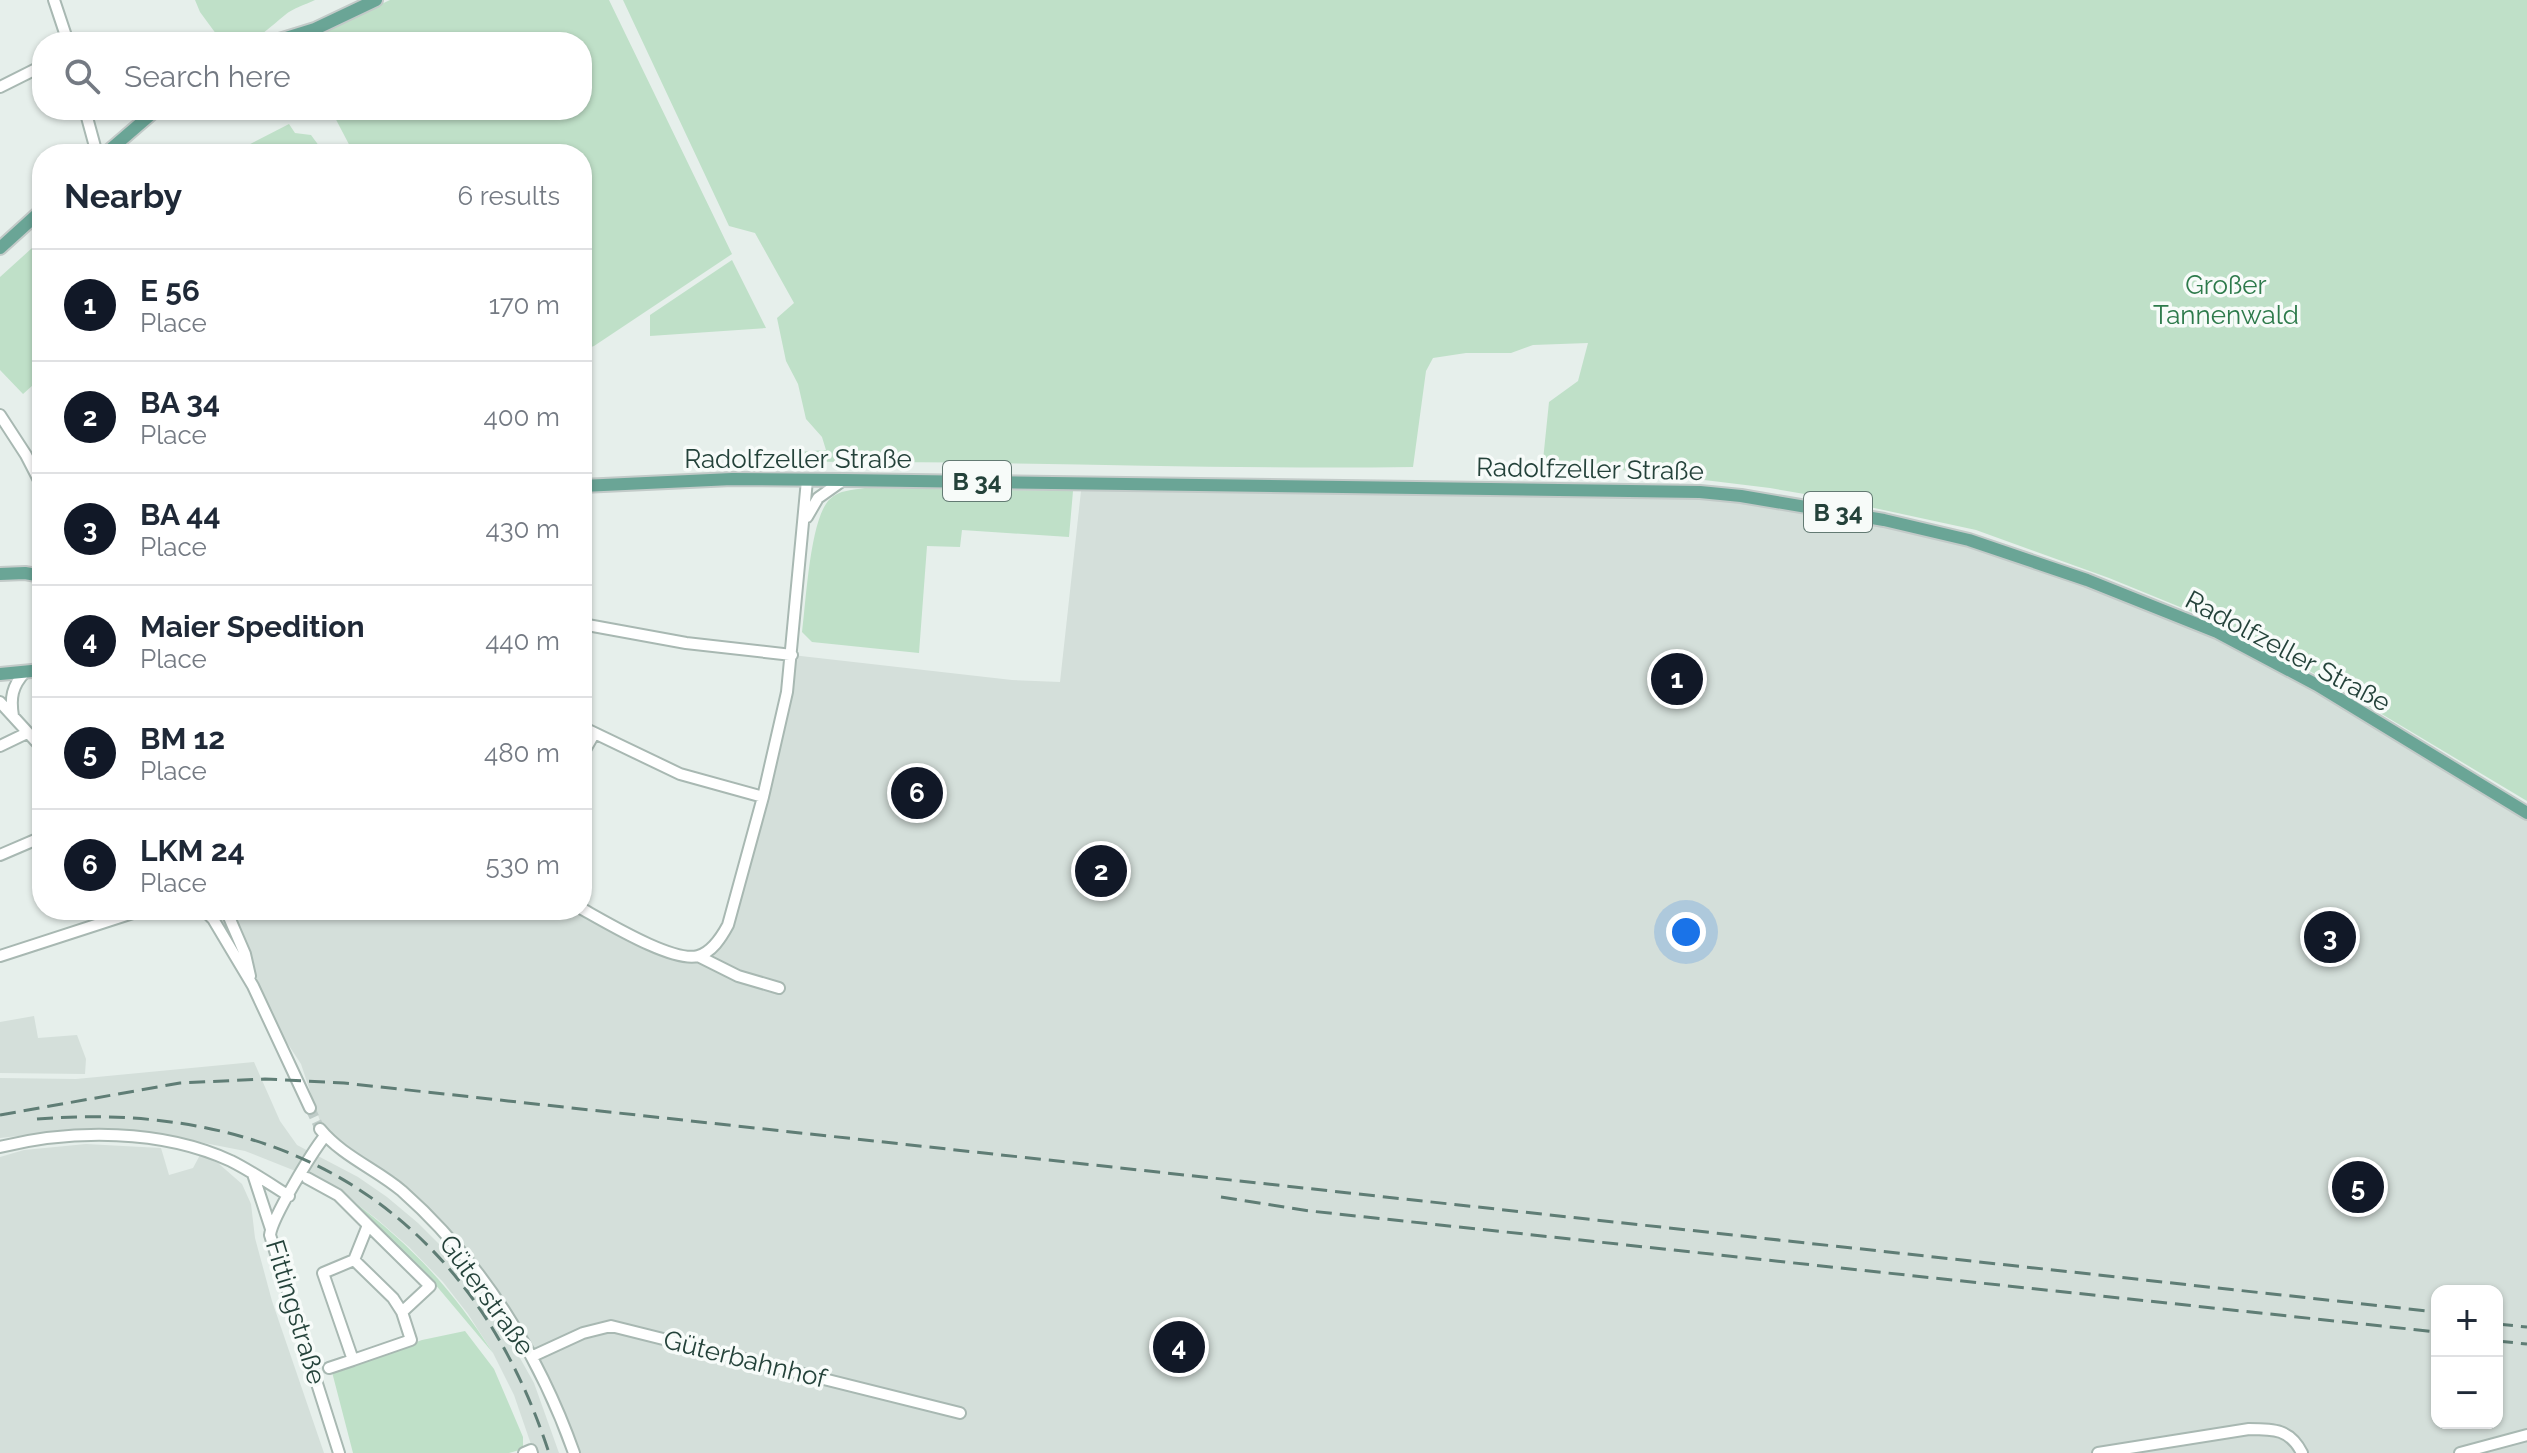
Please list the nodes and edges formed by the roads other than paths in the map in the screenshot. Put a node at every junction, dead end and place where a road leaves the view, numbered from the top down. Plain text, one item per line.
1 (54, 0) edge
2 (376, 0) edge
3 (65, 32) edge
4 (305, 32) edge
5 (32, 71) edge
6 (0, 87) edge
7 (88, 120) edge
8 (144, 120) edge
9 (94, 144) edge
10 (117, 144) edge
11 (32, 219) edge
12 (2, 246) edge
13 (0, 415) edge
14 (32, 467) edge
15 (807, 480) junction
16 (844, 480) junction
17 (592, 486) edge
18 (804, 522) junction
19 (0, 574) edge
20 (32, 574) edge
21 (592, 626) edge
22 (792, 655) junction
23 (32, 671) edge
24 (25, 672) junction
25 (0, 674) edge
26 (0, 702) edge
27 (13, 716) junction
28 (27, 733) junction
29 (594, 734) joint
30 (32, 738) edge
31 (592, 738) edge
32 (0, 746) edge
33 (763, 797) junction
34 (2527, 813) edge
35 (32, 841) edge
36 (0, 855) edge
37 (592, 914) edge
38 (110, 920) edge
39 (214, 920) edge
40 (230, 920) edge
41 (0, 956) edge
42 (698, 956) junction
43 (253, 986) junction
44 (779, 988) dead end
45 (310, 1108) tunnel mouth
46 (322, 1132) joint
47 (0, 1147) edge
48 (253, 1174) junction
49 (307, 1178) dead end
50 (289, 1196) junction
51 (368, 1225) junction
52 (271, 1229) junction
53 (354, 1260) junction
54 (402, 1312) junction
55 (533, 1356) junction
56 (353, 1360) junction
57 (329, 1368) dead end
58 (960, 1413) dead end
59 (2527, 1435) edge
60 (339, 1453) edge
61 (574, 1453) edge
62 (2098, 1453) edge
63 (2302, 1453) edge
64 (2460, 1453) edge

1 - 3 street
2 - 4 main road
5 - 6 street
7 - 9 street
8 - 10 main road
11 - 12 main road
13 - 14 street
15 - 16 main road, Radolfzeller Straße / B 34
15 - 17 main road, Radolfzeller Straße / B 34
15 - 18 street
16 - 18 street
16 - 34 main road, Radolfzeller Straße / B 34
18 - 22 street
19 - 20 main road
21 - 22 street
22 - 33 street
23 - 24 main road
24 - 25 main road
24 - 27 street
26 - 27 street
27 - 28 street
28 - 30 street
28 - 32 street
29 - 31 street
29 - 33 street
33 - 42 street
35 - 36 street
37 - 42 street
38 - 41 street
39 - 43 street
40 - 43 street
42 - 44 street
43 - 45 street
46 - 50 street, Fittingstraße
46 - 55 street, Güterstraße
47 - 48 street
48 - 50 street
48 - 52 street
49 - 51 street
50 - 52 street, Fittingstraße
51 - 53 street
51 - 54 street
52 - 60 street, Fittingstraße
53 - 54 street
53 - 56 street
54 - 56 street
55 - 58 street, Güterbahnhof
55 - 61 street, Güterstraße
56 - 57 street
59 - 64 street
62 - 63 street

